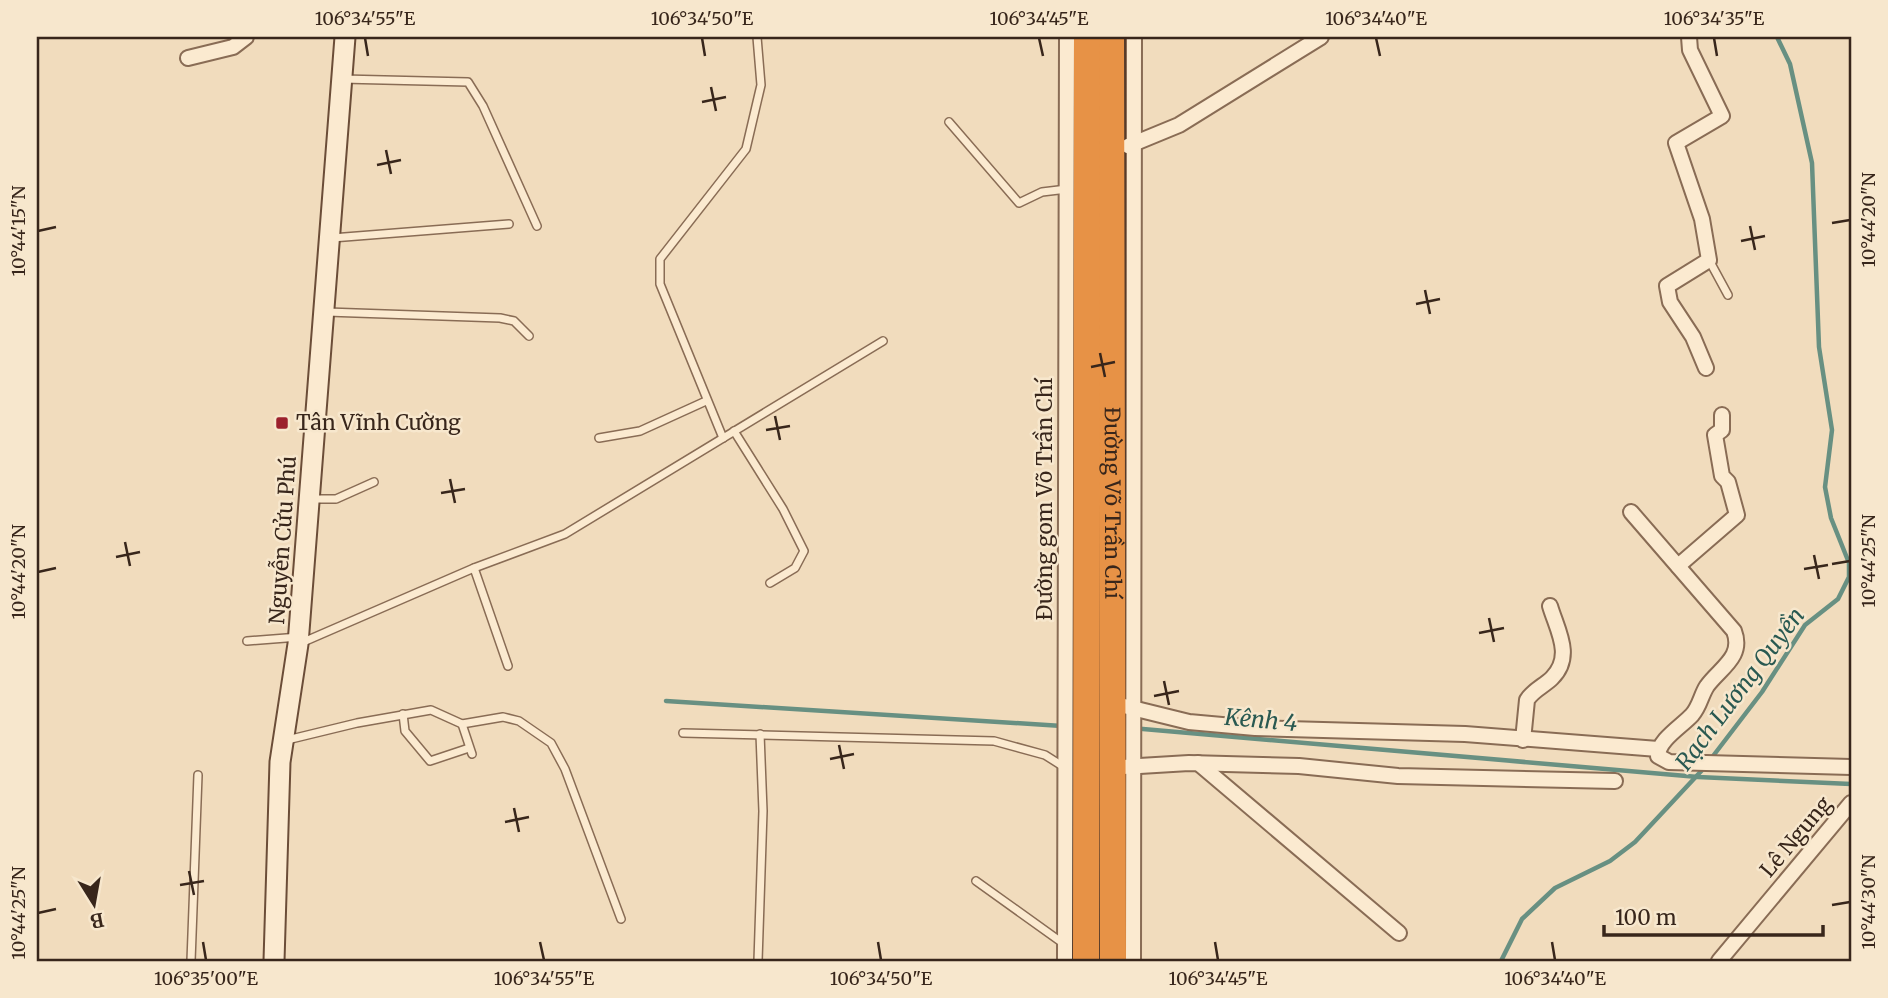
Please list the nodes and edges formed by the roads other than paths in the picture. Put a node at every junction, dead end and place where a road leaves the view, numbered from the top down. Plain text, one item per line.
1 (246, 37) edge
2 (345, 37) edge
3 (757, 37) edge
4 (1066, 37) edge
5 (1087, 37) edge
6 (1111, 37) edge
7 (1134, 37) edge
8 (1321, 37) edge
9 (1689, 37) edge
10 (188, 58) dead end
11 (342, 79) junction
12 (949, 122) dead end
13 (1122, 148) junction
14 (1077, 188) junction
15 (509, 223) dead end
16 (537, 226) dead end
17 (329, 238) junction
18 (1709, 260) junction
19 (1728, 295) dead end
20 (323, 312) junction
21 (529, 336) dead end
22 (883, 341) dead end
23 (1706, 368) dead end
24 (706, 401) junction
25 (1722, 415) dead end
26 (734, 432) junction
27 (599, 438) dead end
28 (723, 438) junction
29 (374, 482) dead end
30 (308, 499) junction
31 (1631, 512) dead end
32 (1678, 566) junction
33 (474, 568) junction
34 (770, 583) dead end
35 (1550, 606) dead end
36 (247, 641) dead end
37 (298, 641) junction
38 (508, 666) dead end
39 (1120, 709) junction
40 (403, 714) junction
41 (462, 724) junction
42 (683, 733) dead end
43 (760, 734) junction
44 (1523, 740) junction
45 (283, 741) junction
46 (1658, 749) junction
47 (1198, 763) junction
48 (1120, 764) junction
49 (1851, 767) edge
50 (1079, 768) junction
51 (198, 775) dead end
52 (1615, 781) dead end
53 (1851, 803) edge
54 (976, 881) dead end
55 (621, 919) dead end
56 (1399, 933) dead end
57 (1064, 945) junction
58 (191, 961) edge
59 (274, 961) edge
60 (758, 961) edge
61 (1065, 961) edge
62 (1086, 961) edge
63 (1113, 961) edge
64 (1133, 961) edge
65 (1719, 961) edge

1 - 10 street
2 - 11 main road, Nguyễn Cửu Phú
3 - 24 lane
4 - 14 street, Đường gom Võ Trần Chí
5 - 14 highway, Đường Võ Trần Chí
6 - 13 highway, Đường Võ Trần Chí
7 - 13 street
8 - 13 street
9 - 18 street
11 - 16 lane
11 - 17 main road, Nguyễn Cửu Phú
12 - 14 lane
13 - 39 highway, Đường Võ Trần Chí
14 - 50 street, Đường gom Võ Trần Chí
14 - 50 highway, Đường Võ Trần Chí
15 - 17 lane
17 - 20 main road, Nguyễn Cửu Phú
18 - 19 lane
18 - 23 street
20 - 21 lane
20 - 30 main road, Nguyễn Cửu Phú
22 - 26 lane
24 - 27 lane
24 - 28 lane
25 - 32 street
26 - 28 lane
26 - 34 lane
28 - 33 lane
29 - 30 lane
30 - 37 main road, Nguyễn Cửu Phú
31 - 32 street
32 - 46 street
33 - 37 lane
33 - 38 lane
35 - 44 street
36 - 37 lane
37 - 45 main road, Nguyễn Cửu Phú
39 - 44 street
39 - 48 highway, Đường Võ Trần Chí
40 - 41 lane
40 - 41 lane
40 - 45 lane
41 - 55 lane
42 - 43 lane
43 - 50 lane
43 - 60 lane
44 - 46 street
45 - 59 main road, Nguyễn Cửu Phú
46 - 49 street
47 - 48 street
47 - 52 street
47 - 56 street
48 - 63 highway
48 - 64 street
50 - 57 street, Đường gom Võ Trần Chí
50 - 62 highway
51 - 58 lane
53 - 65 street, Lê Ngung
54 - 57 lane
57 - 61 street, Đường gom Võ Trần Chí

